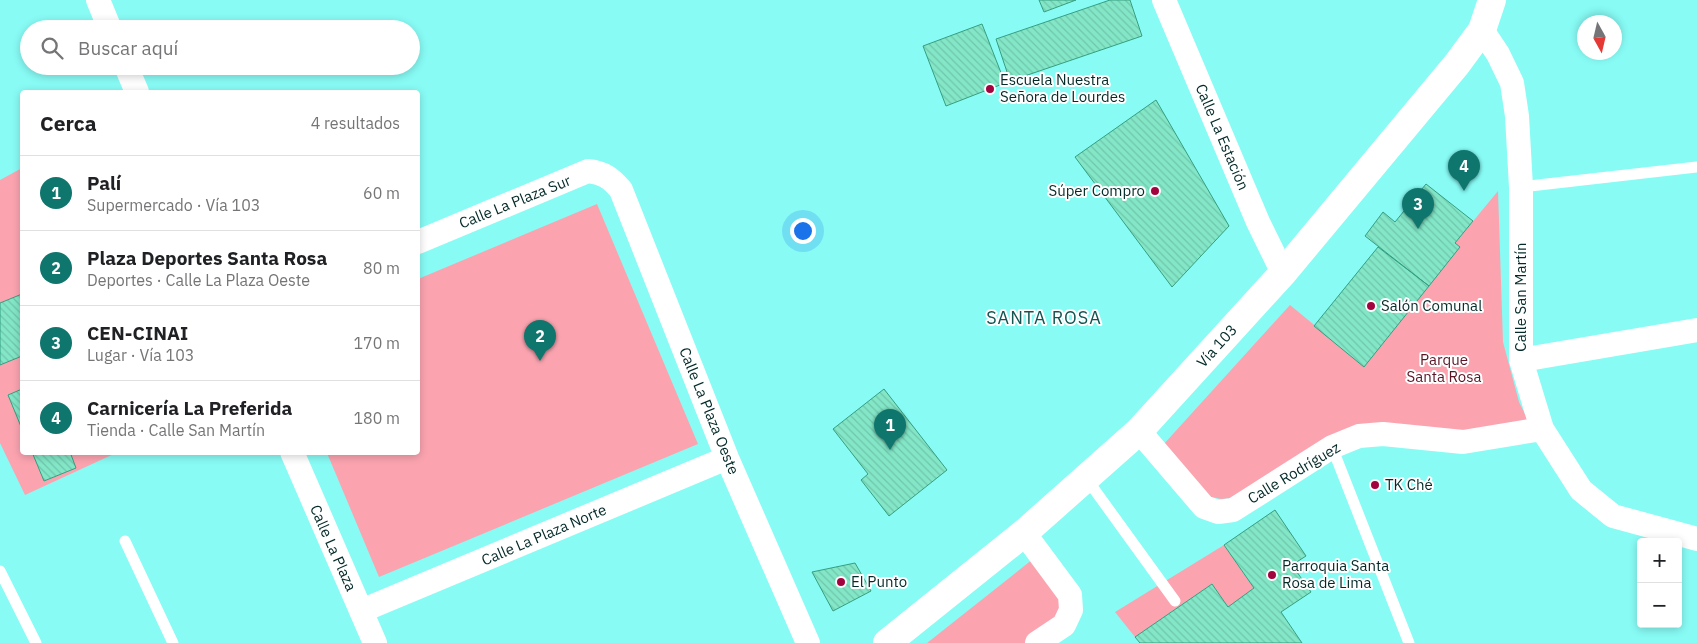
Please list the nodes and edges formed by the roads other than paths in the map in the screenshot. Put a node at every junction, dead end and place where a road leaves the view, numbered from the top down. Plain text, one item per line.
1 (98, 0) edge
2 (1164, 0) edge
3 (1492, 0) edge
4 (106, 20) edge
5 (1482, 30) junction
6 (130, 75) edge
7 (136, 90) edge
8 (1697, 167) edge
9 (612, 179) joint
10 (1521, 187) junction
11 (420, 241) edge
12 (1283, 273) junction
13 (1697, 330) edge
14 (1521, 360) junction
15 (1542, 429) junction
16 (1139, 431) junction
17 (1332, 447) junction
18 (293, 455) edge
19 (727, 458) junction
20 (1086, 478) junction
21 (1024, 533) junction
22 (1697, 539) edge
23 (125, 541) dead end
24 (0, 571) edge
25 (1175, 601) dead end
26 (361, 611) junction
27 (36, 643) edge
28 (173, 643) edge
29 (375, 643) edge
30 (808, 643) edge
31 (887, 643) edge
32 (1038, 643) edge
33 (1409, 643) edge

1 - 4 street
2 - 12 street, Calle La Estación
3 - 5 main road, Vía 103
5 - 10 street, Calle San Martín
5 - 12 main road, Vía 103
6 - 7 street
8 - 10 lane
9 - 11 street, Calle La Plaza Sur
9 - 19 street, Calle La Plaza Oeste
10 - 14 street, Calle San Martín
12 - 16 main road, Vía 103
13 - 14 street
14 - 15 street, Calle San Martín
15 - 17 street, Calle Rodríguez
15 - 22 street, Calle San Martín
16 - 17 street, Calle Rodríguez
16 - 20 main road, Vía 103
17 - 33 lane
18 - 26 street, Calle La Plaza
19 - 26 street, Calle La Plaza Norte
19 - 30 street, Calle La Plaza Oeste
20 - 21 main road, Vía 103
20 - 25 lane
21 - 31 main road, Vía 103
21 - 32 street
23 - 28 lane
24 - 27 lane
26 - 29 street, Calle La Plaza

